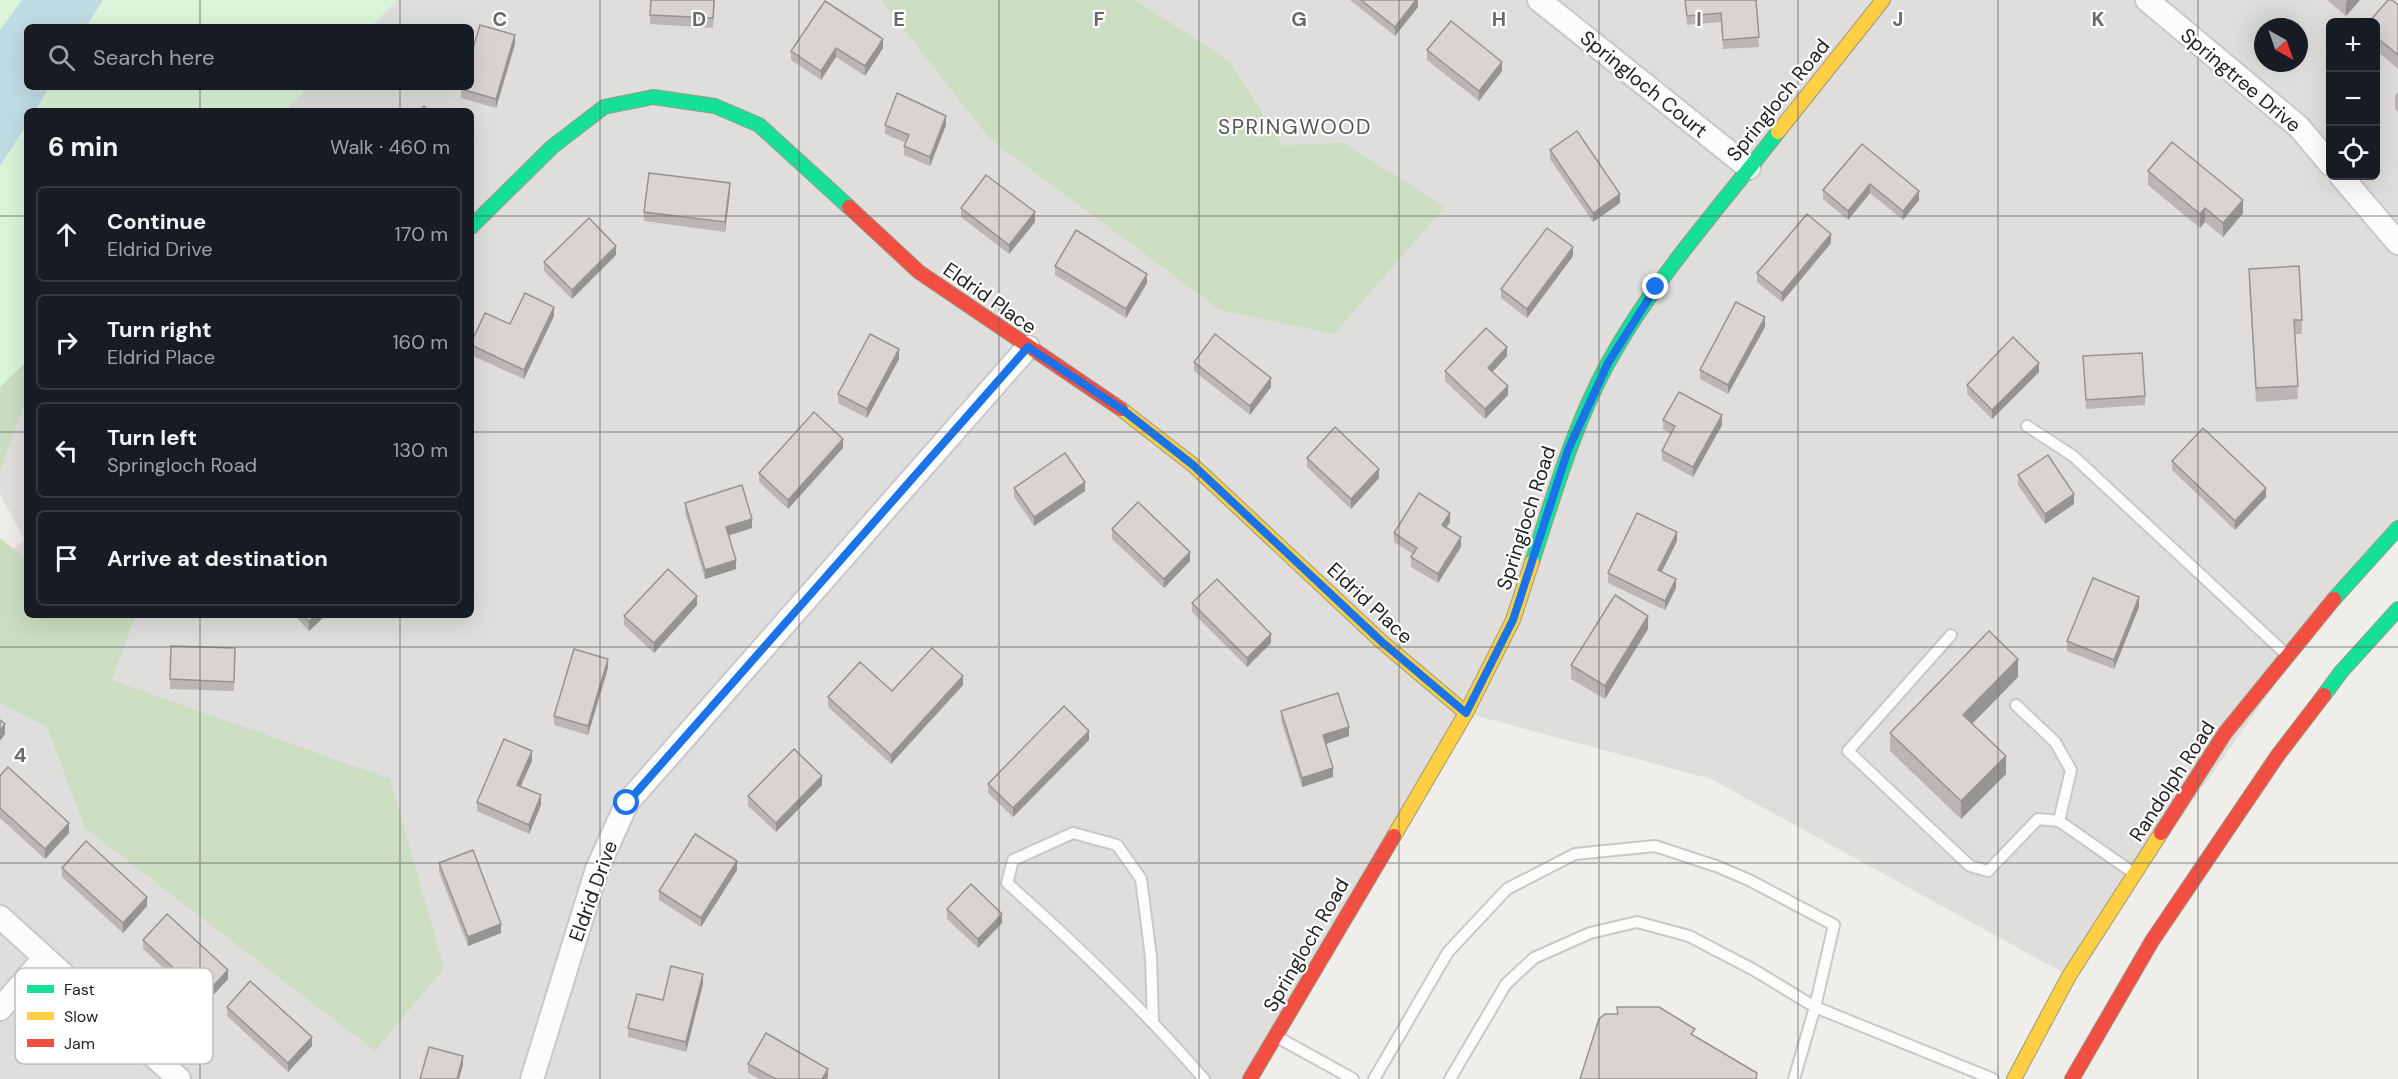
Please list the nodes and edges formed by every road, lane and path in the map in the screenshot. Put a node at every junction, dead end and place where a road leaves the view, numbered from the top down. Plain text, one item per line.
1 (1539, 0) edge
2 (1883, 0) edge
3 (2148, 0) edge
4 (2326, 158) edge
5 (1749, 168) junction
6 (2344, 180) edge
7 (474, 224) edge
8 (2398, 243) edge
9 (1028, 347) junction
10 (2027, 426) dead end
11 (2398, 528) edge
12 (2398, 609) edge
13 (1951, 635) dead end
14 (2288, 655) junction
15 (2016, 705) dead end
16 (1466, 713) junction
17 (2060, 821) junction
18 (2135, 873) junction
19 (0, 917) edge
20 (44, 958) junction
21 (35, 968) edge
22 (55, 968) edge
23 (15, 992) edge
24 (1815, 1007) junction
25 (0, 1009) edge
26 (1154, 1022) junction
27 (1275, 1036) junction
28 (161, 1064) edge
29 (178, 1079) edge
30 (532, 1079) edge
31 (1204, 1079) edge
32 (1250, 1079) edge
33 (1353, 1079) edge
34 (1374, 1079) edge
35 (1450, 1079) edge
36 (1794, 1079) edge
37 (1993, 1079) edge
38 (2014, 1079) edge
39 (2072, 1079) edge

1 - 5 street, Springloch Court
2 - 5 street, Springloch Road
3 - 4 street, Springtree Drive
5 - 16 street, Springloch Road
6 - 8 street
7 - 9 street, Eldrid Place
9 - 16 street, Eldrid Place
9 - 30 street, Eldrid Drive
10 - 14 lane
11 - 14 street, Randolph Road
12 - 39 street
13 - 17 lane
14 - 18 street, Randolph Road
15 - 17 lane
16 - 27 street, Springloch Road
17 - 18 lane
18 - 38 street, Randolph Road
19 - 20 street
20 - 21 street
20 - 22 street
23 - 25 street
24 - 34 lane
24 - 35 lane
24 - 36 lane
24 - 37 lane
26 - 26 lane
26 - 31 lane
27 - 32 street, Springloch Road
27 - 33 lane
28 - 29 street

